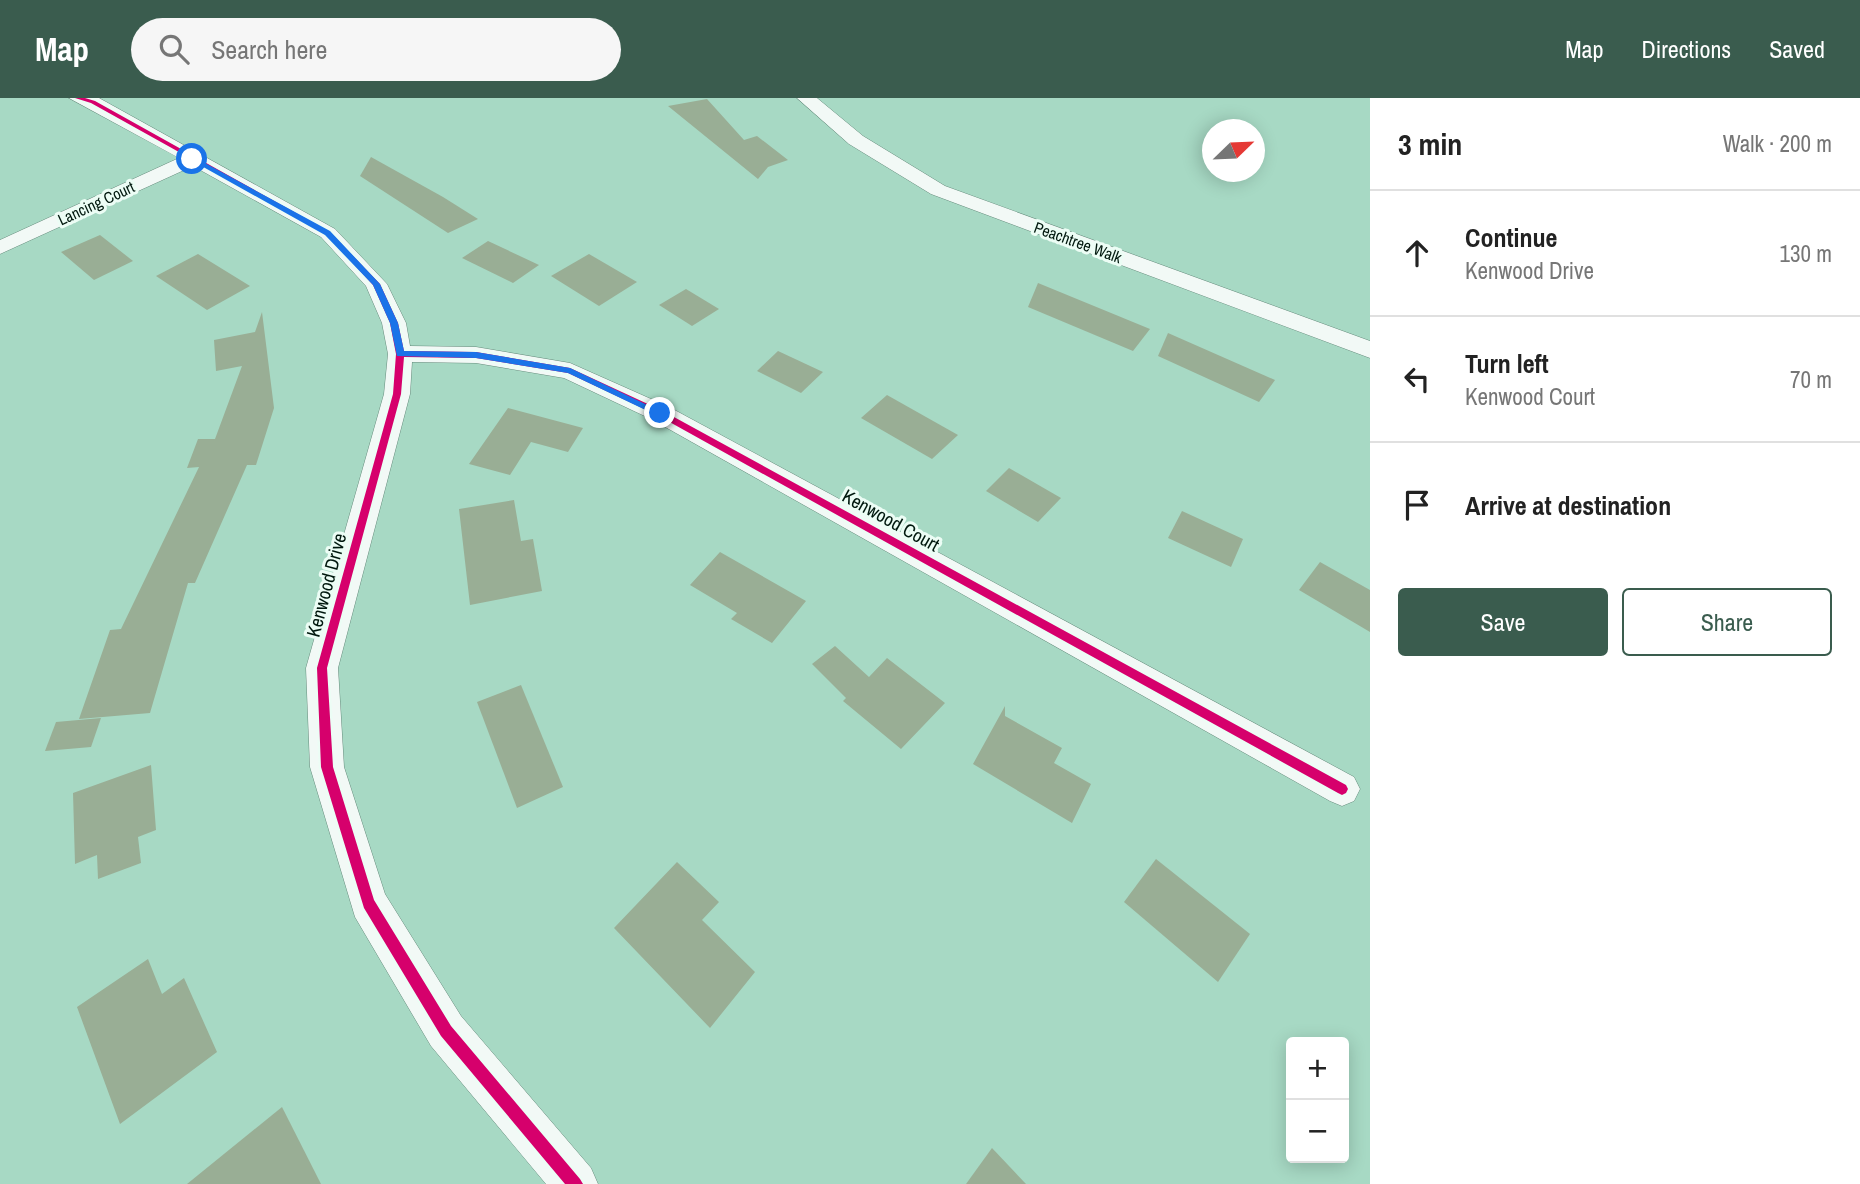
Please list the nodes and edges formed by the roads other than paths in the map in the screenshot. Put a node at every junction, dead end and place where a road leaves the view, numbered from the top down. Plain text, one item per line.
1 (78, 98) edge
2 (806, 98) edge
3 (192, 159) junction
4 (0, 247) edge
5 (1370, 350) edge
6 (400, 354) junction
7 (1342, 789) dead end
8 (575, 1184) edge

1 - 3 street, Kenwood Drive
2 - 5 street, Peachtree Walk
3 - 4 street, Lancing Court
3 - 6 street, Kenwood Drive
6 - 7 street, Kenwood Court
6 - 8 street, Kenwood Drive

